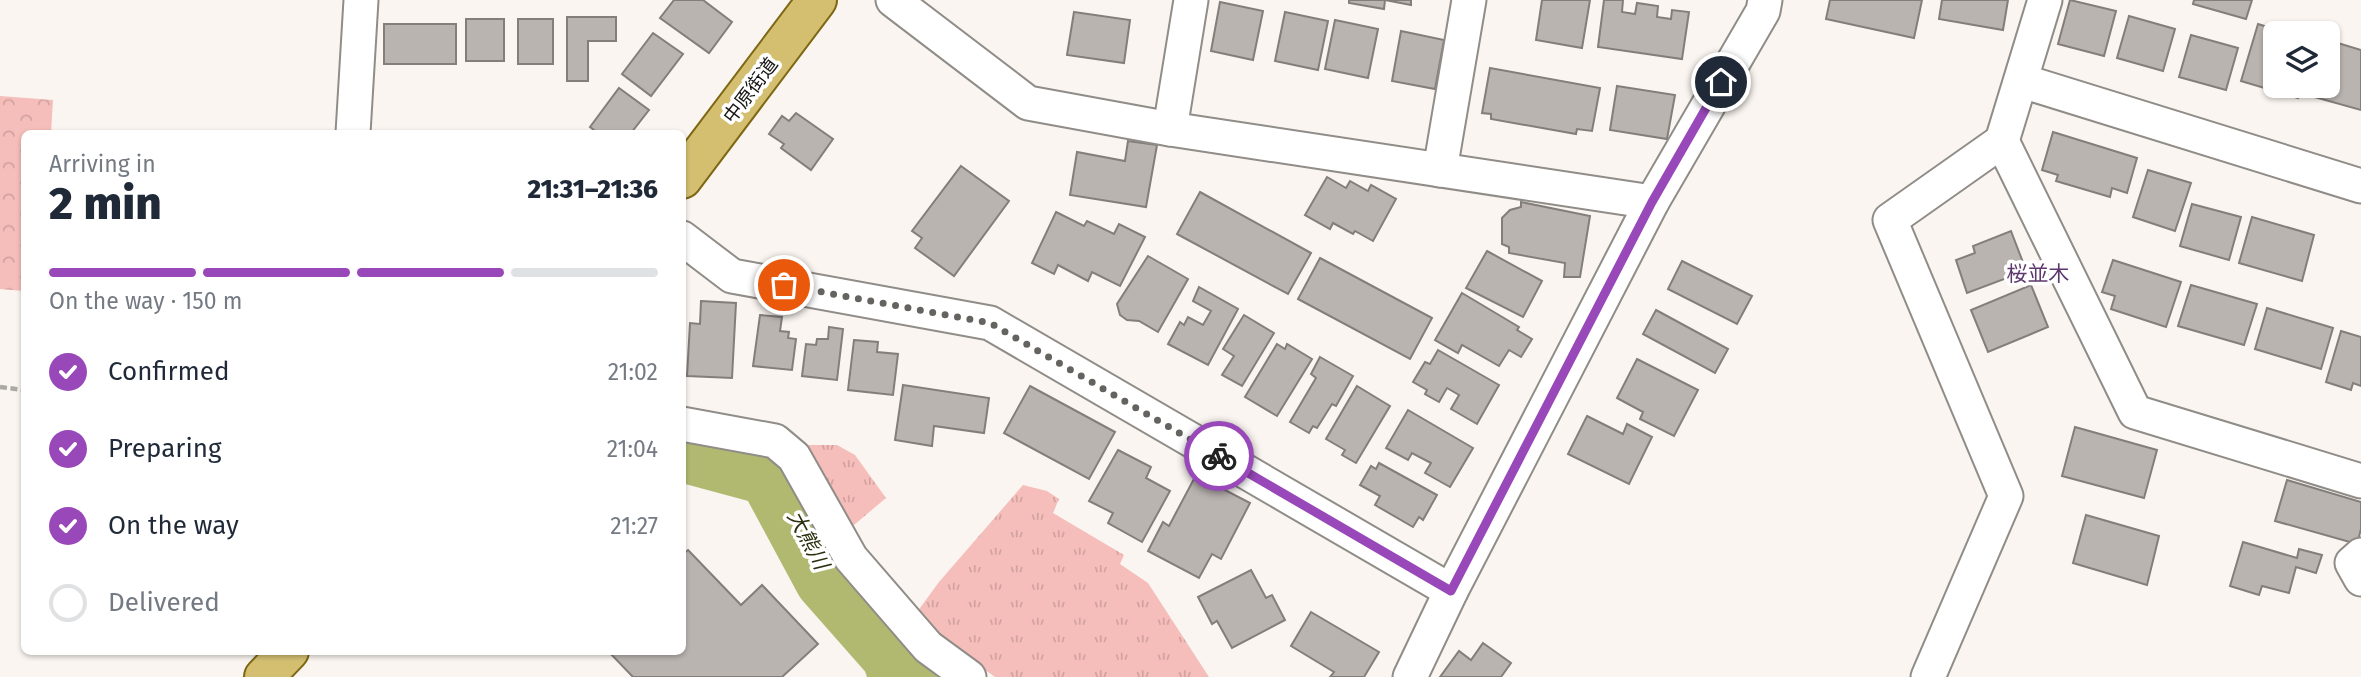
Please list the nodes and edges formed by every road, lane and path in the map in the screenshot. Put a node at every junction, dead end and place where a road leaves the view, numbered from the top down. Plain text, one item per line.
1 (360, 0) edge
2 (817, 0) edge
3 (893, 0) edge
4 (1191, 0) edge
5 (1469, 0) edge
6 (1765, 0) edge
7 (2045, 0) edge
8 (2022, 81) junction
9 (1170, 129) junction
10 (353, 130) edge
11 (2002, 141) junction
12 (1440, 170) junction
13 (686, 174) edge
14 (2361, 186) edge
15 (1652, 202) junction
16 (686, 241) edge
17 (0, 387) edge
18 (21, 390) edge
19 (686, 425) edge
20 (2361, 481) edge
21 (2361, 555) edge
22 (2361, 579) edge
23 (1451, 591) junction
24 (285, 655) edge
25 (933, 662) edge
26 (264, 677) edge
27 (969, 677) edge
28 (1410, 677) edge
29 (1928, 677) edge

1 - 10 street
2 - 13 main road, 中原街道
3 - 9 street
4 - 9 street
5 - 12 street
6 - 15 street
7 - 8 street
8 - 11 street
8 - 14 street
9 - 12 street
11 - 20 street
11 - 29 street
12 - 15 street
15 - 23 street
16 - 23 street
17 - 18 path
19 - 25 street
21 - 22 street
23 - 28 street
24 - 26 main road
25 - 27 street

